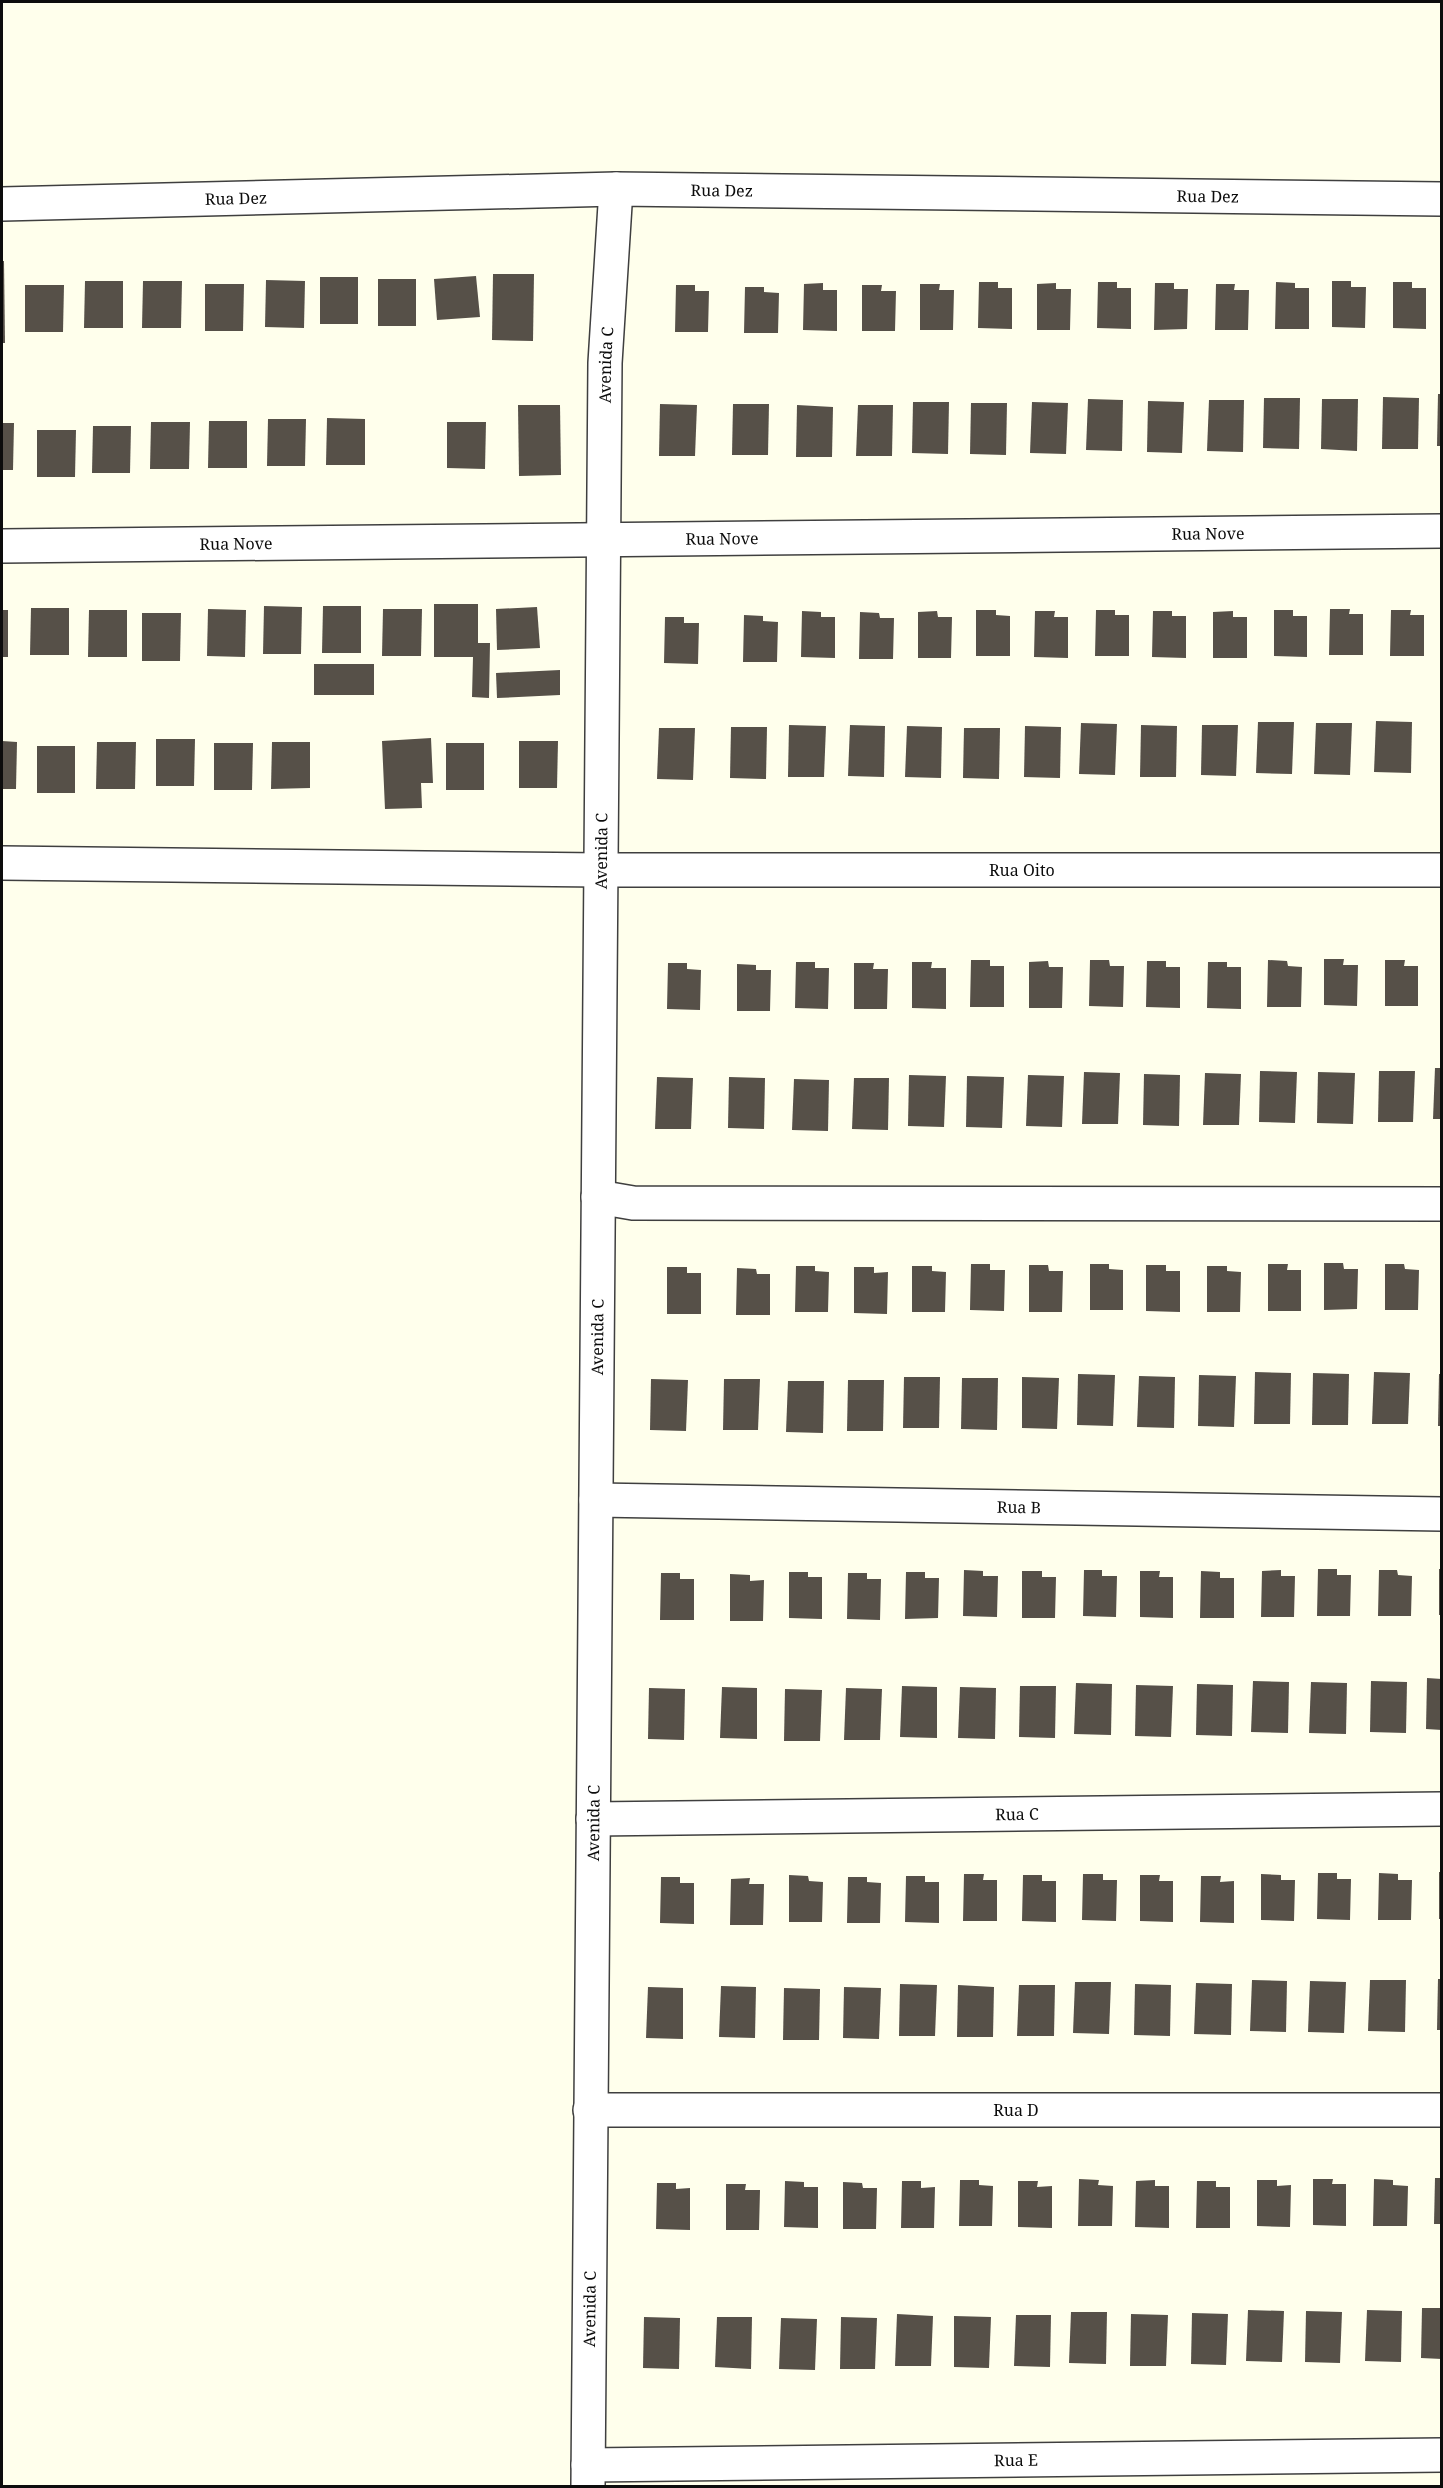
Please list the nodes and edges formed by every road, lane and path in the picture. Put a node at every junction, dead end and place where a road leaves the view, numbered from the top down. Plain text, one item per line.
1 (616, 189) junction
2 (1442, 199) edge
3 (2, 204) edge
4 (1442, 531) edge
5 (604, 538) junction
6 (2, 546) edge
7 (2, 863) edge
8 (601, 870) junction
9 (1442, 870) edge
10 (598, 1197) junction
11 (1442, 1203) edge
12 (596, 1500) junction
13 (1442, 1514) edge
14 (1442, 1809) edge
15 (593, 1819) junction
16 (590, 2110) junction
17 (1442, 2110) edge
18 (1442, 2455) edge
19 (588, 2476) edge

1 - 2 street, Rua Dez
1 - 3 street, Rua Dez
1 - 5 street, Avenida C
4 - 5 street, Rua Nove
5 - 6 street, Rua Nove
5 - 8 street, Avenida C
7 - 8 street, Rua Oito
8 - 9 street, Rua Oito
8 - 10 street, Avenida C
10 - 11 street
10 - 12 street, Avenida C
12 - 13 street, Rua B
12 - 15 street, Avenida C
14 - 15 street, Rua C
15 - 16 street, Avenida C
16 - 17 street, Rua D
16 - 19 street, Avenida C
18 - 19 street, Rua E

